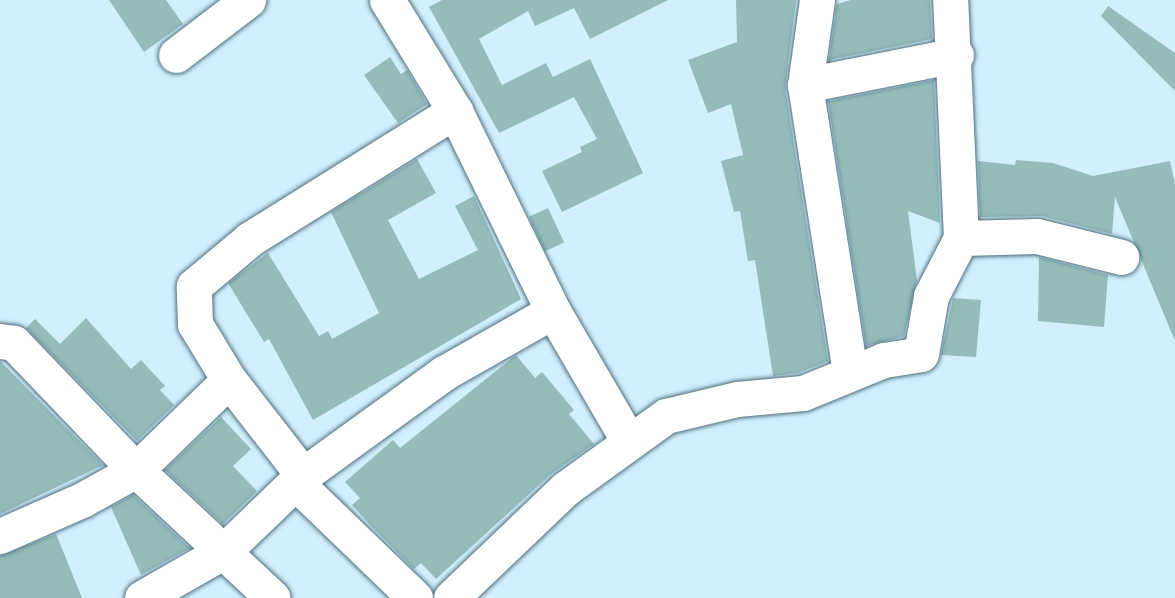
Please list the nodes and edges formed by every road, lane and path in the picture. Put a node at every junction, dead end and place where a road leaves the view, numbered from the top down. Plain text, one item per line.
1 (248, 0) edge
2 (387, 0) edge
3 (817, 0) edge
4 (950, 0) edge
5 (176, 55) dead end
6 (956, 55) junction
7 (804, 85) junction
8 (455, 111) junction
9 (961, 238) junction
10 (1121, 257) dead end
11 (553, 311) junction
12 (0, 341) edge
13 (850, 373) junction
14 (229, 380) junction
15 (628, 440) junction
16 (136, 470) junction
17 (299, 479) junction
18 (0, 536) edge
19 (225, 551) junction
20 (142, 598) edge
21 (273, 598) edge
22 (415, 598) edge
23 (451, 598) edge

1 - 5 street
2 - 8 street
3 - 7 street
4 - 6 street
6 - 7 street
6 - 9 street
7 - 13 street
8 - 11 street
8 - 14 street
9 - 10 street
9 - 13 street
11 - 15 street
11 - 17 street
12 - 16 street
13 - 15 street
14 - 16 street
14 - 17 street
15 - 23 street
16 - 18 street
16 - 19 street
17 - 19 street
17 - 22 street
19 - 20 street
19 - 21 street

